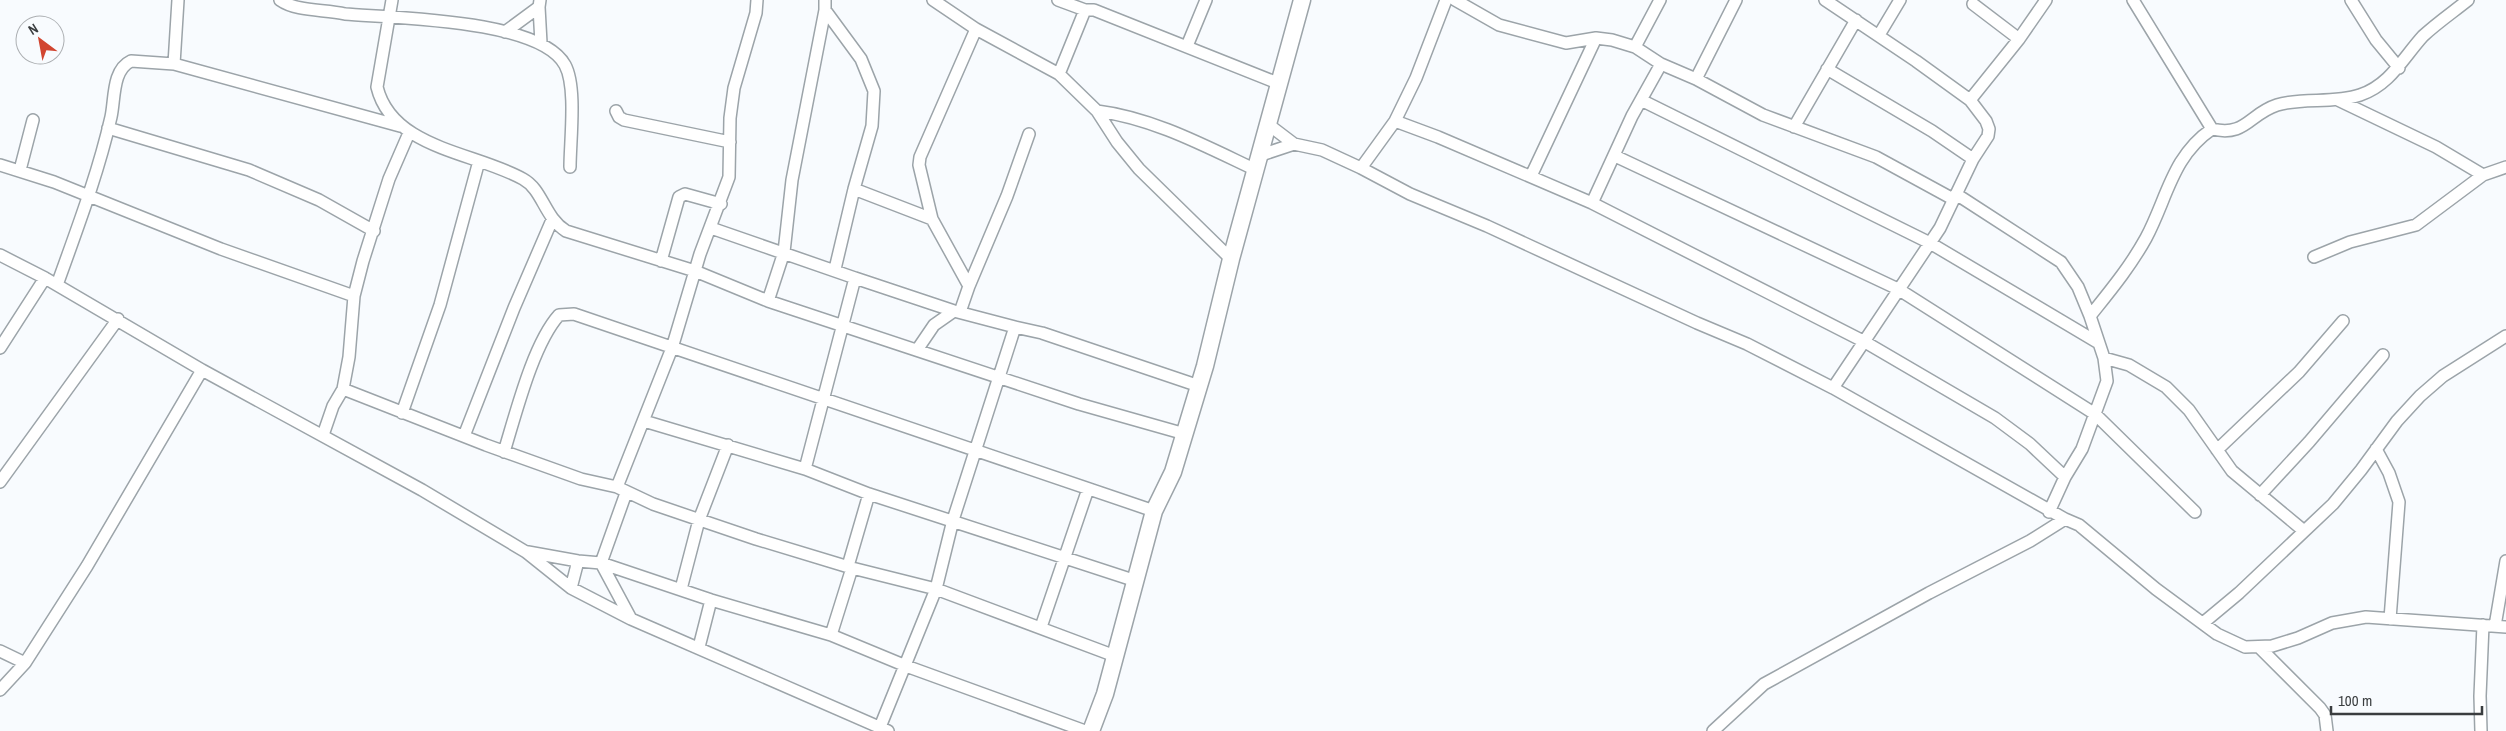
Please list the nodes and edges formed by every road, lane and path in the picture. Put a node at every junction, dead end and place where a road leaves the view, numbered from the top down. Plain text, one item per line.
1 (178, 0) edge
2 (280, 0) edge
3 (392, 0) edge
4 (757, 0) edge
5 (933, 0) edge
6 (1058, 0) edge
7 (1206, 0) edge
8 (1302, 0) edge
9 (1446, 0) edge
10 (1455, 0) edge
11 (1660, 0) edge
12 (1736, 0) edge
13 (1824, 0) edge
14 (1900, 0) edge
15 (2046, 0) edge
16 (2134, 0) edge
17 (2351, 0) edge
18 (2468, 0) edge
19 (1972, 1) edge
20 (540, 4) edge
21 (328, 5) edge
22 (825, 5) edge
23 (1092, 6) edge
24 (391, 17) junction
25 (1856, 20) junction
26 (976, 29) junction
27 (505, 32) junction
28 (1879, 36) junction
29 (1596, 38) junction
30 (2019, 39) junction
31 (541, 43) junction
32 (1187, 46) junction
33 (1635, 47) junction
34 (174, 64) junction
35 (1661, 64) junction
36 (2399, 68) junction
37 (1827, 69) junction
38 (1059, 74) junction
39 (1696, 79) junction
40 (1280, 84) junction
41 (1641, 100) junction
42 (1970, 100) junction
43 (2338, 100) junction
44 (616, 111) dead end
45 (1097, 111) junction
46 (33, 120) dead end
47 (1395, 121) junction
48 (1269, 125) junction
49 (1794, 127) junction
50 (108, 128) junction
51 (2212, 129) junction
52 (404, 130) junction
53 (1029, 134) dead end
54 (730, 142) junction
55 (1294, 144) junction
56 (1615, 156) junction
57 (1972, 159) junction
58 (479, 161) junction
59 (1258, 163) junction
60 (0, 165) edge
61 (570, 167) dead end
62 (2506, 167) edge
63 (1361, 168) junction
64 (20, 170) junction
65 (2484, 175) junction
66 (1531, 176) junction
67 (854, 189) junction
68 (89, 195) junction
69 (1955, 197) junction
70 (1592, 203) junction
71 (721, 204) junction
72 (932, 219) junction
73 (552, 220) junction
74 (711, 228) junction
75 (374, 231) junction
76 (1930, 243) junction
77 (784, 252) junction
78 (0, 256) edge
79 (2314, 258) dead end
80 (1231, 259) junction
81 (661, 261) junction
82 (835, 269) junction
83 (695, 271) junction
84 (45, 278) junction
85 (855, 278) junction
86 (58, 285) junction
87 (969, 286) junction
88 (1898, 289) junction
89 (354, 296) junction
90 (768, 301) junction
91 (957, 311) junction
92 (2090, 316) junction
93 (118, 319) junction
94 (2343, 321) dead end
95 (842, 326) junction
96 (1015, 327) junction
97 (2506, 336) edge
98 (1865, 342) junction
99 (2097, 342) junction
100 (0, 348) edge
101 (672, 348) junction
102 (917, 350) junction
103 (2383, 354) dead end
104 (2104, 358) junction
105 (202, 370) junction
106 (998, 376) junction
107 (1199, 386) junction
108 (1833, 388) junction
109 (343, 389) junction
110 (822, 399) junction
111 (402, 413) junction
112 (2095, 414) junction
113 (644, 421) junction
114 (1185, 434) junction
115 (323, 435) junction
116 (464, 436) junction
117 (728, 444) junction
118 (2376, 449) junction
119 (975, 450) junction
120 (2217, 450) junction
121 (504, 452) junction
122 (805, 469) junction
123 (2065, 477) junction
124 (0, 482) edge
125 (1088, 488) junction
126 (622, 490) junction
127 (869, 494) junction
128 (2260, 495) junction
129 (1154, 511) junction
130 (2049, 512) junction
131 (2195, 512) dead end
132 (2065, 519) junction
133 (699, 520) junction
134 (953, 520) junction
135 (2304, 531) junction
136 (526, 552) junction
137 (1064, 558) junction
138 (578, 561) junction
139 (2506, 561) edge
140 (601, 563) junction
141 (850, 567) junction
142 (1136, 581) junction
143 (571, 588) junction
144 (681, 589) junction
145 (936, 590) junction
146 (711, 600) junction
147 (631, 619) junction
148 (2390, 619) junction
149 (2203, 623) junction
150 (2495, 626) edge
151 (1041, 627) junction
152 (831, 636) junction
153 (699, 647) junction
154 (2260, 648) junction
155 (0, 651) edge
156 (1115, 656) junction
157 (25, 663) junction
158 (906, 666) junction
159 (0, 690) edge
160 (884, 729) edge
161 (1085, 731) edge
162 (1091, 731) edge
163 (1713, 731) edge
164 (2328, 731) edge
165 (2481, 731) edge

1 - 34 street
2 - 21 street
3 - 24 street
4 - 54 street
5 - 26 street
6 - 23 street
7 - 32 street
8 - 40 street
9 - 47 street
10 - 29 street
11 - 33 street
12 - 39 street
13 - 25 street
14 - 28 street
15 - 30 street
16 - 51 street
17 - 36 street
18 - 36 street
19 - 30 street
20 - 27 street
20 - 31 street
21 - 24 street
22 - 67 street
22 - 77 street
23 - 32 street
23 - 38 street
24 - 27 street
24 - 52 street
25 - 28 street
25 - 37 street
26 - 38 street
26 - 72 street
27 - 31 street
28 - 42 street
29 - 33 street
29 - 66 street
30 - 42 street
31 - 61 street
32 - 40 street
33 - 35 street
34 - 50 street
34 - 52 street
35 - 39 street
35 - 41 street
36 - 43 street
37 - 49 street
37 - 57 street
38 - 45 street
39 - 49 street
40 - 48 street
41 - 56 street
41 - 76 street
42 - 57 street
43 - 51 street
43 - 65 street
44 - 54 street
45 - 59 street
45 - 80 street
46 - 64 street
47 - 63 street
47 - 66 street
48 - 55 street
48 - 59 street
49 - 69 street
50 - 68 street
50 - 75 street
51 - 92 street
52 - 58 street
52 - 75 street
53 - 87 street
54 - 71 street
55 - 59 street
55 - 63 street
56 - 70 street
56 - 88 street
57 - 69 street
58 - 73 street
58 - 111 street
59 - 80 street
60 - 64 street
62 - 65 street
63 - 108 street
64 - 68 street
65 - 79 street
66 - 70 street
67 - 72 street
67 - 82 street
68 - 86 street
68 - 89 street
69 - 76 street
69 - 92 street
70 - 98 street
71 - 74 street
71 - 81 street
72 - 87 street
73 - 81 street
73 - 116 street
74 - 77 street
74 - 83 street
75 - 89 street
76 - 88 street
76 - 99 street
77 - 82 street
77 - 90 street
78 - 84 street
80 - 107 street
81 - 83 street
82 - 85 street
83 - 90 street
83 - 101 street
84 - 86 street
84 - 100 street
85 - 91 street
85 - 95 street
86 - 93 street
87 - 91 street
88 - 98 street
88 - 112 street
89 - 109 street
90 - 95 street
91 - 96 street
91 - 102 street
92 - 99 street
93 - 105 street
93 - 124 street
94 - 120 street
95 - 102 street
95 - 110 street
96 - 106 street
96 - 107 street
97 - 118 street
98 - 108 street
98 - 123 street
99 - 104 street
101 - 110 street
101 - 113 street
101 - 121 street
102 - 106 street
103 - 128 street
104 - 112 street
104 - 120 street
105 - 115 street
105 - 157 street
106 - 114 street
106 - 119 street
107 - 114 street
108 - 130 street
109 - 111 street
109 - 115 street
110 - 119 street
110 - 122 street
111 - 116 street
112 - 123 street
112 - 131 street
113 - 117 street
113 - 126 street
114 - 129 street
115 - 136 street
116 - 121 street
117 - 122 street
117 - 133 street
118 - 135 street
118 - 148 street
119 - 125 street
119 - 134 street
120 - 128 street
121 - 126 street
122 - 127 street
123 - 130 street
125 - 129 street
125 - 137 street
126 - 133 street
126 - 140 street
127 - 134 street
127 - 141 street
128 - 135 street
129 - 142 street
130 - 132 street
132 - 149 street
132 - 163 street
133 - 141 street
133 - 144 street
134 - 137 street
134 - 145 street
135 - 149 street
136 - 138 street
136 - 143 street
137 - 142 street
137 - 151 street
138 - 140 street
138 - 143 street
139 - 150 street
140 - 144 street
140 - 147 street
141 - 145 street
141 - 152 street
142 - 156 street
143 - 147 street
144 - 146 street
145 - 151 street
145 - 158 street
146 - 152 street
146 - 153 street
147 - 153 street
148 - 150 street
148 - 154 street
149 - 154 street
150 - 165 street
151 - 156 street
152 - 158 street
153 - 160 street
154 - 164 street
155 - 157 street
156 - 162 street
157 - 159 street
158 - 160 street
158 - 161 street

